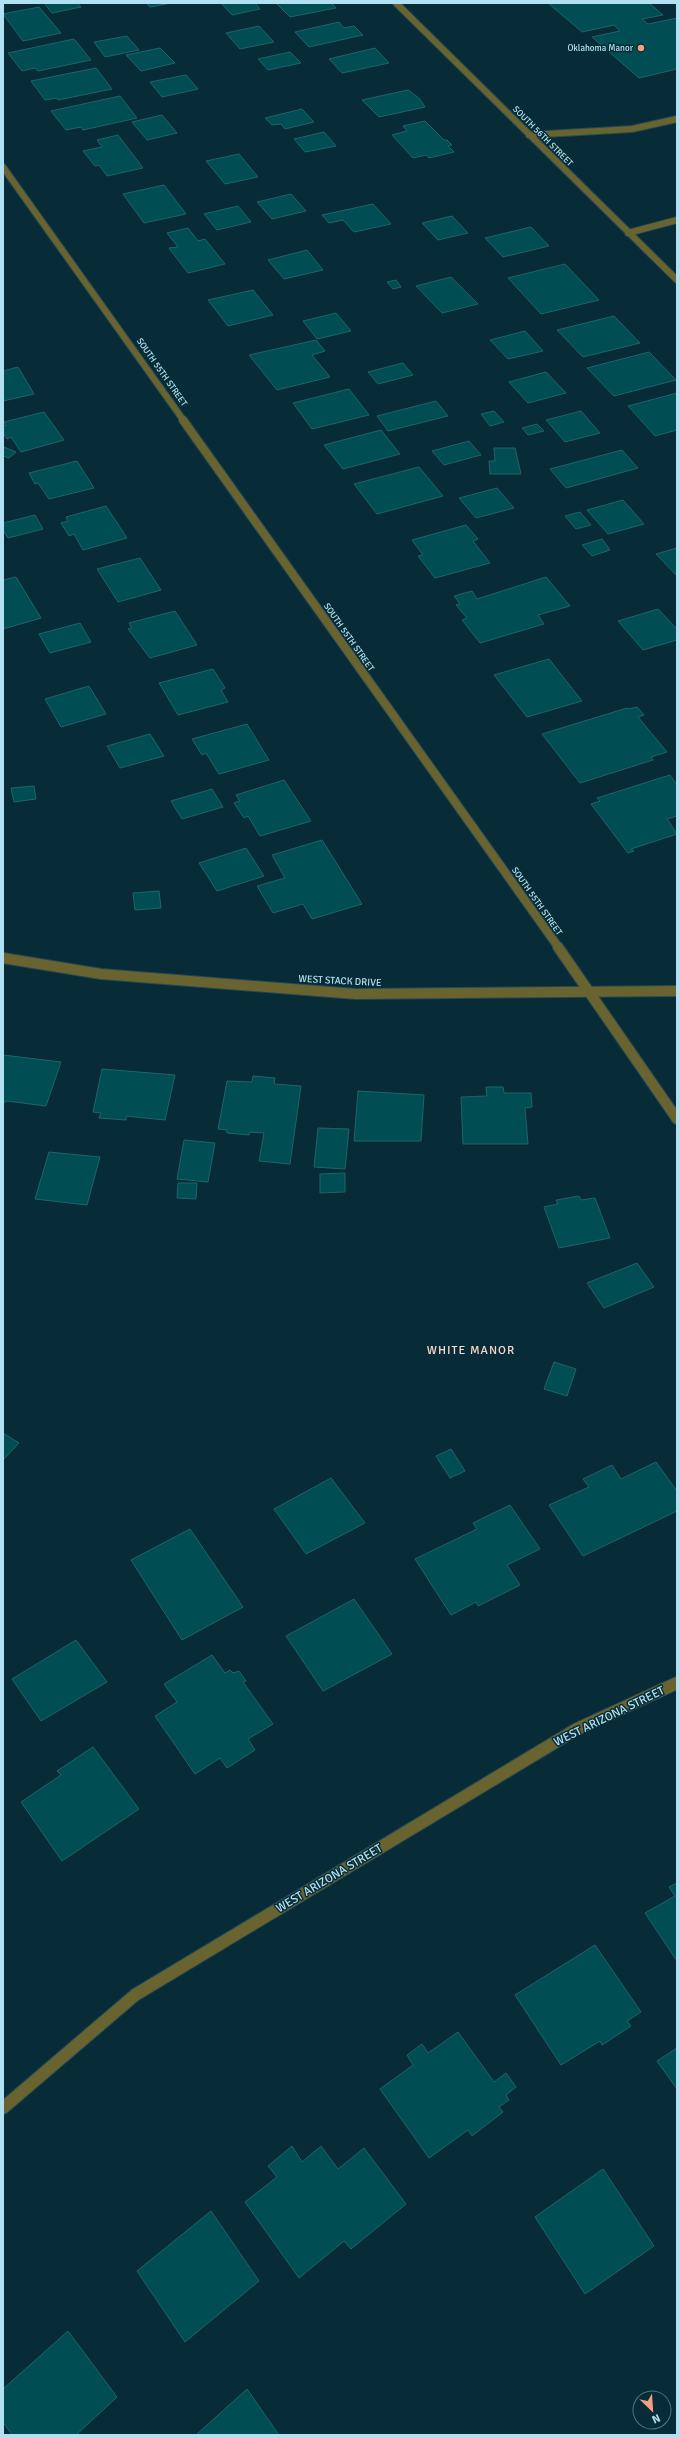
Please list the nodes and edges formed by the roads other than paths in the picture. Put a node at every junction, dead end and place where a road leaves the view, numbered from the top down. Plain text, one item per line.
1 (396, 3) edge
2 (677, 119) edge
3 (529, 135) junction
4 (3, 167) edge
5 (677, 220) edge
6 (628, 233) junction
7 (677, 280) edge
8 (3, 958) edge
9 (677, 991) edge
10 (590, 993) junction
11 (677, 1119) edge
12 (677, 1683) edge
13 (3, 2108) edge

1 - 3 street, SOUTH 56TH STREET
2 - 3 street
3 - 6 street, SOUTH 56TH STREET
4 - 10 street, SOUTH 55TH STREET
5 - 6 street
6 - 7 street, SOUTH 56TH STREET
8 - 10 street, WEST STACK DRIVE
9 - 10 street, WEST STACK DRIVE
10 - 11 street, SOUTH 55TH STREET
12 - 13 street, WEST ARIZONA STREET

